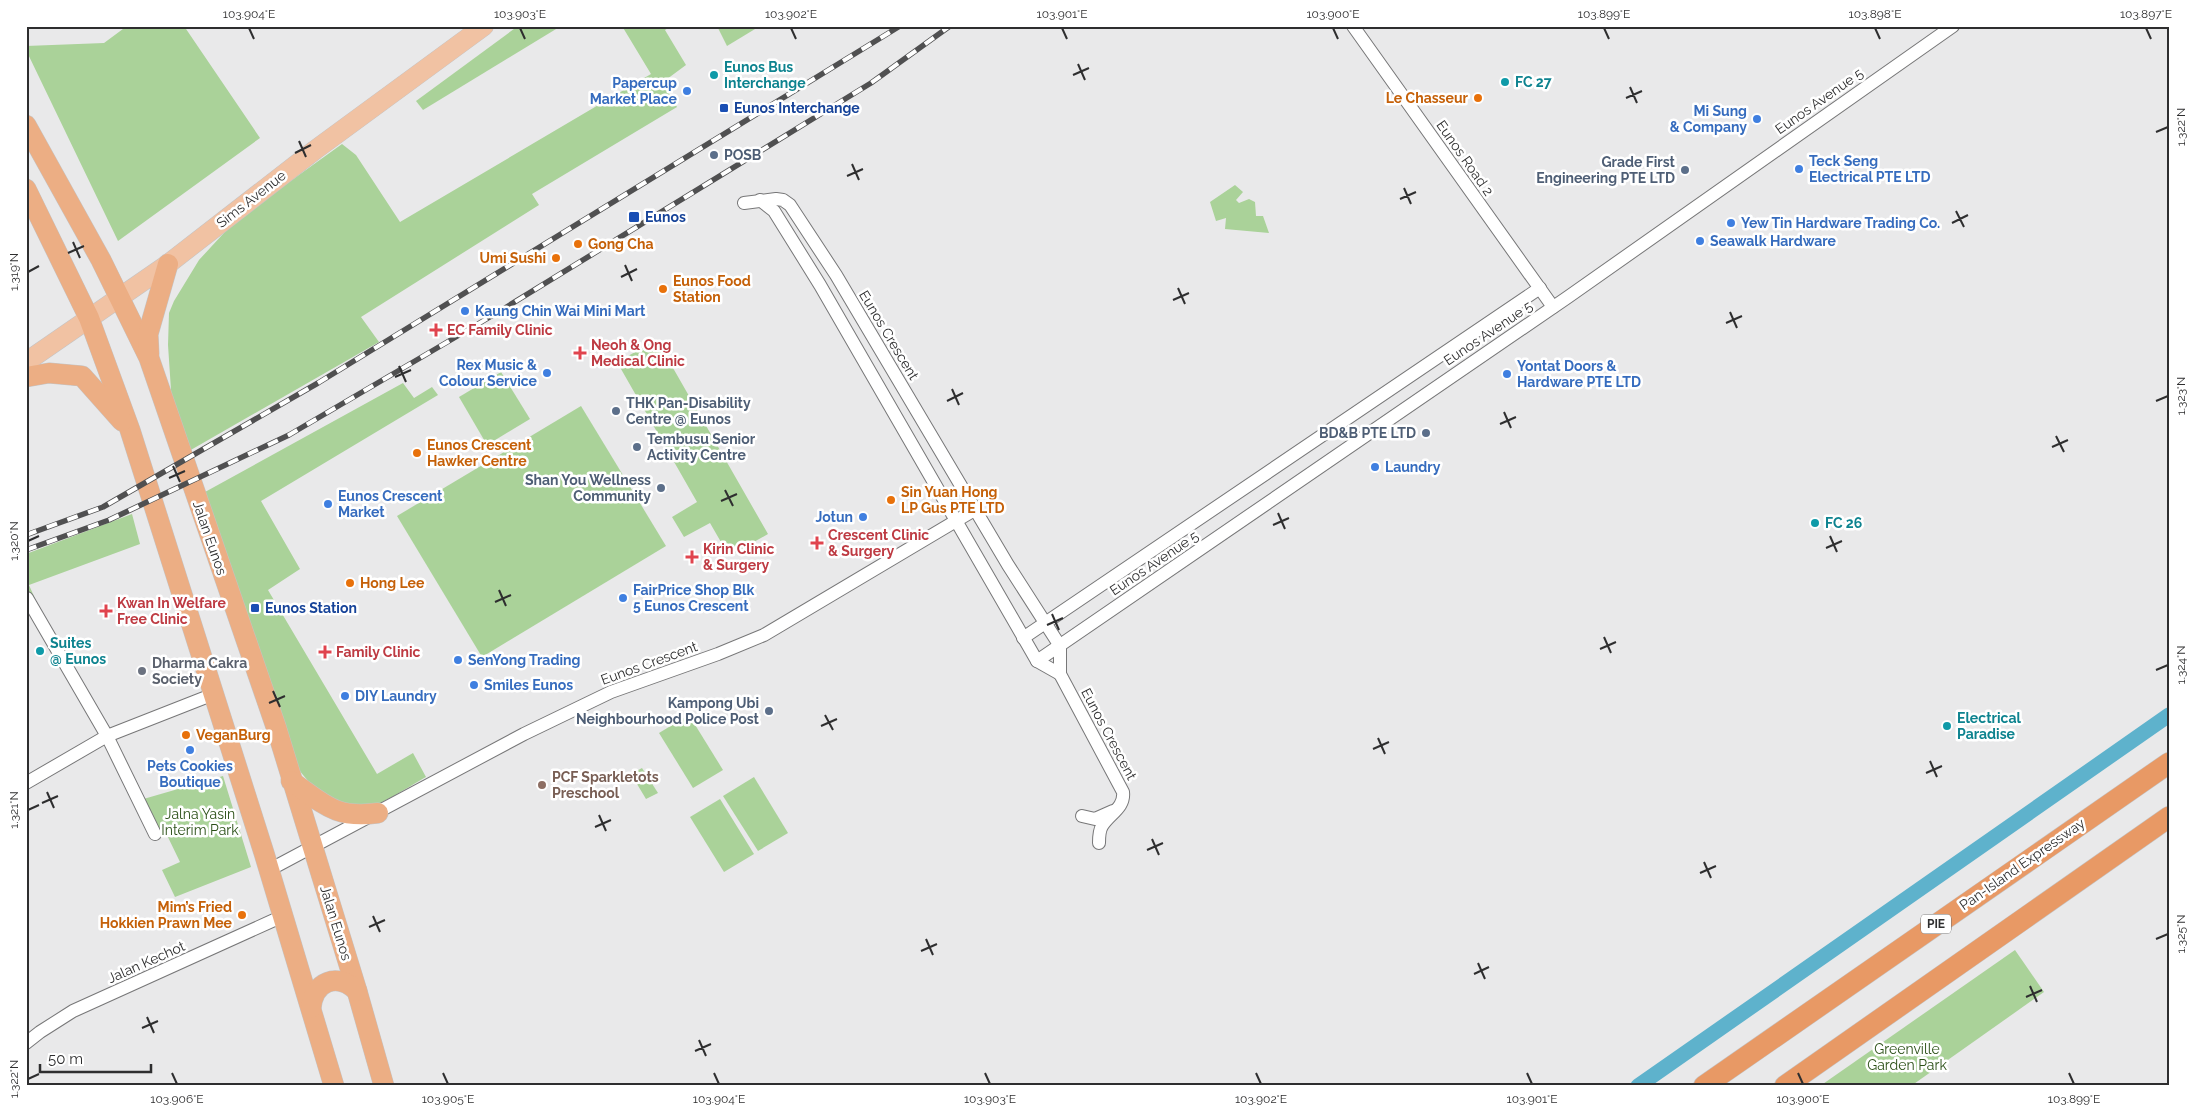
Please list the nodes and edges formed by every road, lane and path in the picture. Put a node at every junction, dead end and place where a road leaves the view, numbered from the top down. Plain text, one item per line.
1 (484, 26) edge
2 (1353, 26) edge
3 (1953, 26) edge
4 (26, 124) edge
5 (26, 189) edge
6 (760, 200) junction
7 (744, 203) dead end
8 (168, 264) junction
9 (1540, 288) junction
10 (121, 298) junction
11 (1553, 307) junction
12 (89, 318) junction
13 (149, 358) junction
14 (26, 362) edge
15 (26, 377) edge
16 (130, 430) junction
17 (976, 509) junction
18 (956, 520) junction
19 (27, 598) edge
20 (1046, 623) junction
21 (1023, 638) junction
22 (1060, 646) junction
23 (1037, 661) junction
24 (1060, 674) junction
25 (214, 694) junction
26 (107, 736) junction
27 (2169, 763) edge
28 (291, 781) junction
29 (26, 783) edge
30 (1117, 809) junction
31 (378, 813) junction
32 (1082, 816) dead end
33 (2169, 817) edge
34 (155, 834) dead end
35 (1099, 843) dead end
36 (312, 849) junction
37 (269, 870) junction
38 (283, 916) junction
39 (357, 991) junction
40 (311, 1008) junction
41 (26, 1043) edge
42 (334, 1086) edge
43 (384, 1086) edge
44 (1704, 1086) edge
45 (1785, 1086) edge

1 - 8 main road, Sims Avenue
2 - 9 street, Eunos Road 2
3 - 11 street, Eunos Avenue 5
4 - 10 highway, Jalan Eunos
5 - 12 highway
6 - 7 street, Eunos Crescent
6 - 17 street, Eunos Crescent
6 - 18 street
8 - 10 main road, Sims Avenue
8 - 13 highway
9 - 11 street, Eunos Road 2
9 - 20 street, Eunos Avenue 5
10 - 12 main road, Sims Avenue
10 - 13 highway, Jalan Eunos
11 - 22 street, Eunos Avenue 5
12 - 14 main road, Sims Avenue
12 - 16 highway
13 - 28 highway, Jalan Eunos
15 - 16 highway
16 - 25 highway
17 - 18 street, Eunos Crescent
17 - 20 street, Eunos Crescent
18 - 21 street
18 - 31 street, Eunos Crescent
19 - 26 street
20 - 21 street, Eunos Avenue 5
20 - 22 street, Eunos Crescent
21 - 23 street
22 - 23 street, Eunos Avenue 5
22 - 24 street, Eunos Crescent
23 - 24 street
24 - 30 street, Eunos Crescent
25 - 26 street
25 - 37 highway
26 - 29 street
26 - 34 street
27 - 44 highway, Pan-Island Expressway / PIE
28 - 31 highway
28 - 36 highway, Jalan Eunos
30 - 32 street
30 - 35 street
31 - 36 street, Eunos Crescent
33 - 45 highway
36 - 37 street, Eunos Crescent
36 - 39 highway, Jalan Eunos
37 - 38 highway
38 - 40 highway
38 - 41 street, Jalan Kechot
39 - 40 highway
39 - 43 highway, Jalan Eunos
40 - 42 highway

